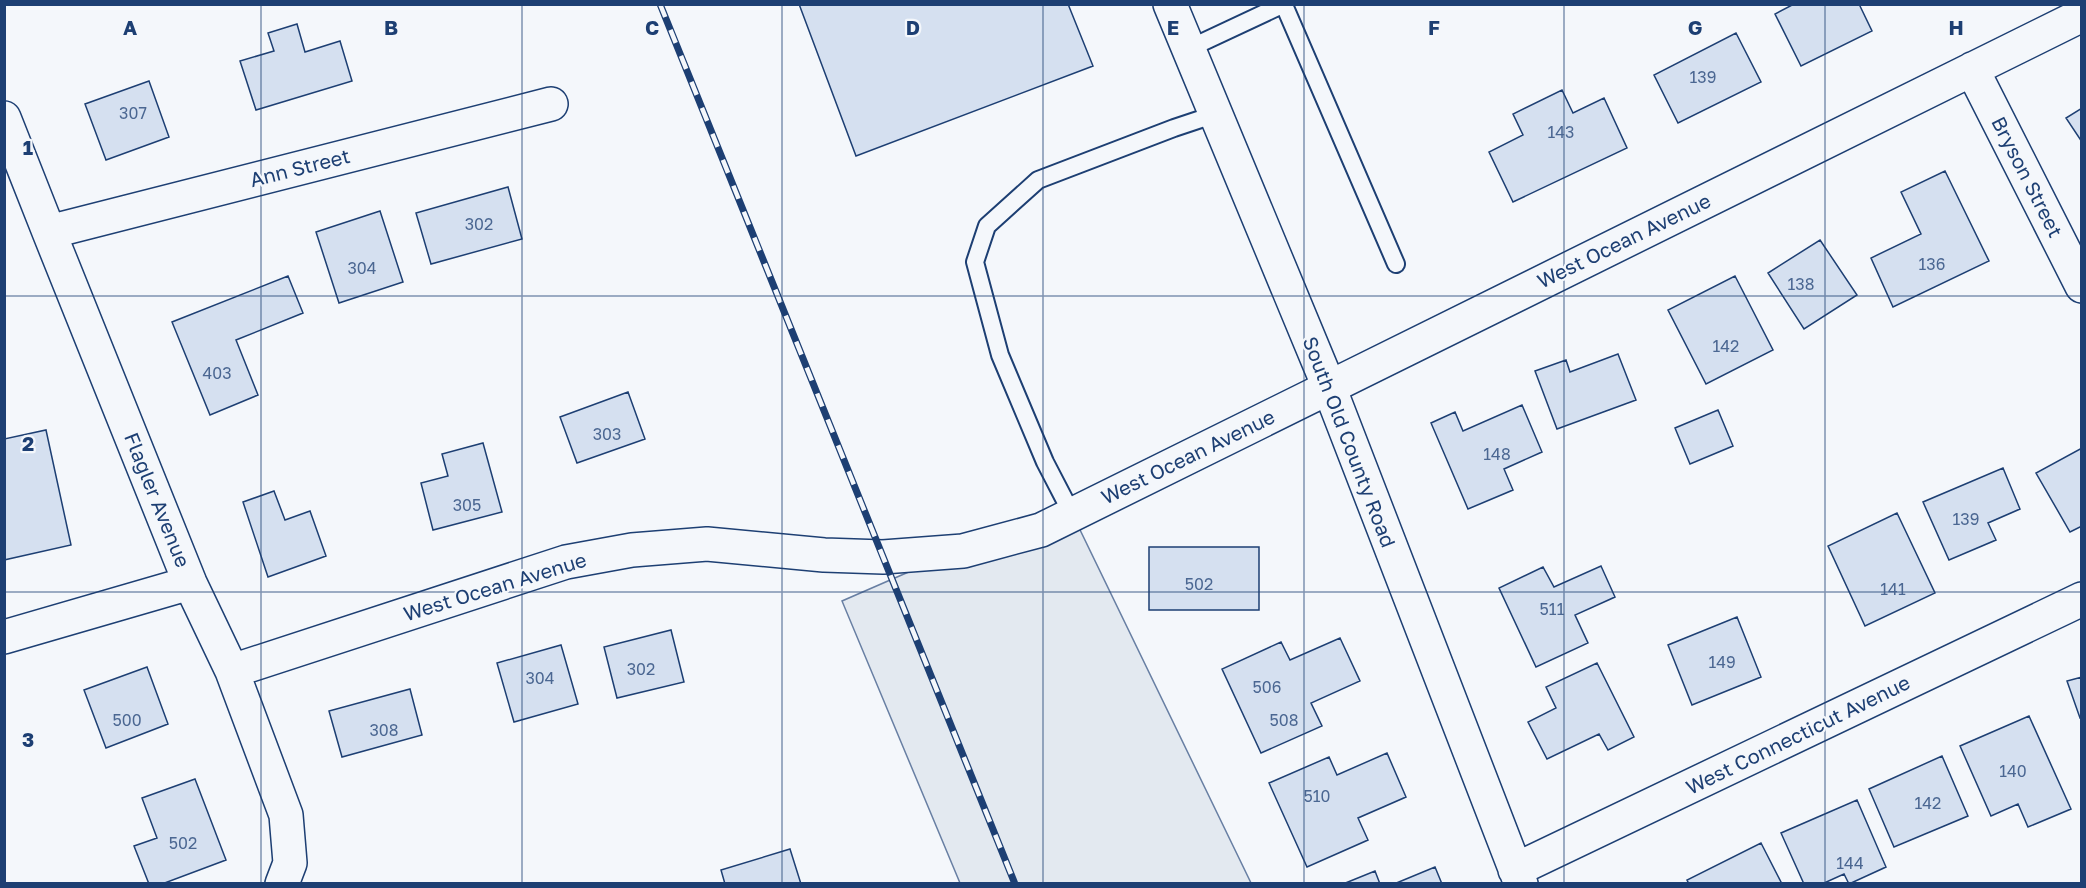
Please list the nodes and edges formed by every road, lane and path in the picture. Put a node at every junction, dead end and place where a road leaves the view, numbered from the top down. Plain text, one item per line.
1 (1170, 4) edge
2 (1284, 5) edge
3 (2082, 15) edge
4 (1188, 49) junction
5 (1972, 69) junction
6 (551, 104) dead end
7 (1216, 114) junction
8 (4, 118) edge
9 (49, 232) junction
10 (1396, 264) dead end
11 (2082, 286) edge
12 (1329, 387) junction
13 (1072, 514) junction
14 (190, 583) junction
15 (2082, 599) edge
16 (4, 637) edge
17 (232, 671) junction
18 (1518, 877) edge
19 (282, 884) edge

1 - 4 street, South Old County Road
2 - 4 lane
2 - 10 lane
3 - 5 street, West Ocean Avenue
4 - 7 street, South Old County Road
5 - 11 street, Bryson Street
5 - 12 street, West Ocean Avenue
6 - 9 street, Ann Street
7 - 12 street, South Old County Road
7 - 13 lane
8 - 9 street, Flagler Avenue
9 - 14 street, Flagler Avenue
12 - 13 street, West Ocean Avenue
12 - 18 street, South Old County Road
13 - 17 street, West Ocean Avenue
14 - 16 street
14 - 17 street, Flagler Avenue
15 - 18 street, West Connecticut Avenue
17 - 19 street, Flagler Avenue

